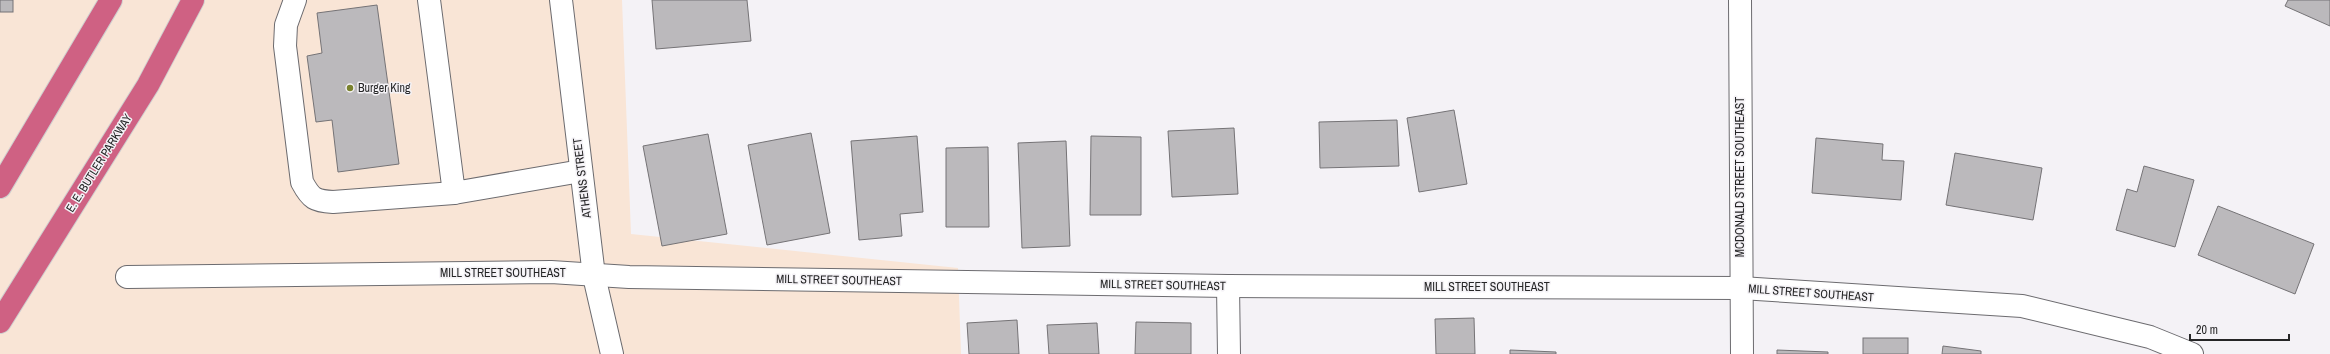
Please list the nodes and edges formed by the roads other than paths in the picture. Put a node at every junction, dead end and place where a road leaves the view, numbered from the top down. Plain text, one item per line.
1 (111, 0) edge
2 (193, 0) edge
3 (295, 0) edge
4 (430, 0) edge
5 (561, 0) edge
6 (1740, 0) edge
7 (582, 171) junction
8 (0, 187) edge
9 (454, 193) junction
10 (127, 276) dead end
11 (594, 276) junction
12 (1228, 286) junction
13 (1741, 288) junction
14 (0, 322) edge
15 (612, 354) edge
16 (1229, 354) edge
17 (1742, 354) edge
18 (2192, 354) edge

1 - 8 highway
2 - 14 highway, E. E. BUTLER PARKWAY
3 - 9 street
4 - 9 street
5 - 7 street, ATHENS STREET
6 - 13 street, MCDONALD STREET SOUTHEAST
7 - 9 street
7 - 11 street, ATHENS STREET
10 - 11 street, MILL STREET SOUTHEAST
11 - 12 street, MILL STREET SOUTHEAST
11 - 15 street, ATHENS STREET
12 - 13 street, MILL STREET SOUTHEAST
12 - 16 street
13 - 17 street, MCDONALD STREET SOUTHEAST
13 - 18 street, MILL STREET SOUTHEAST

